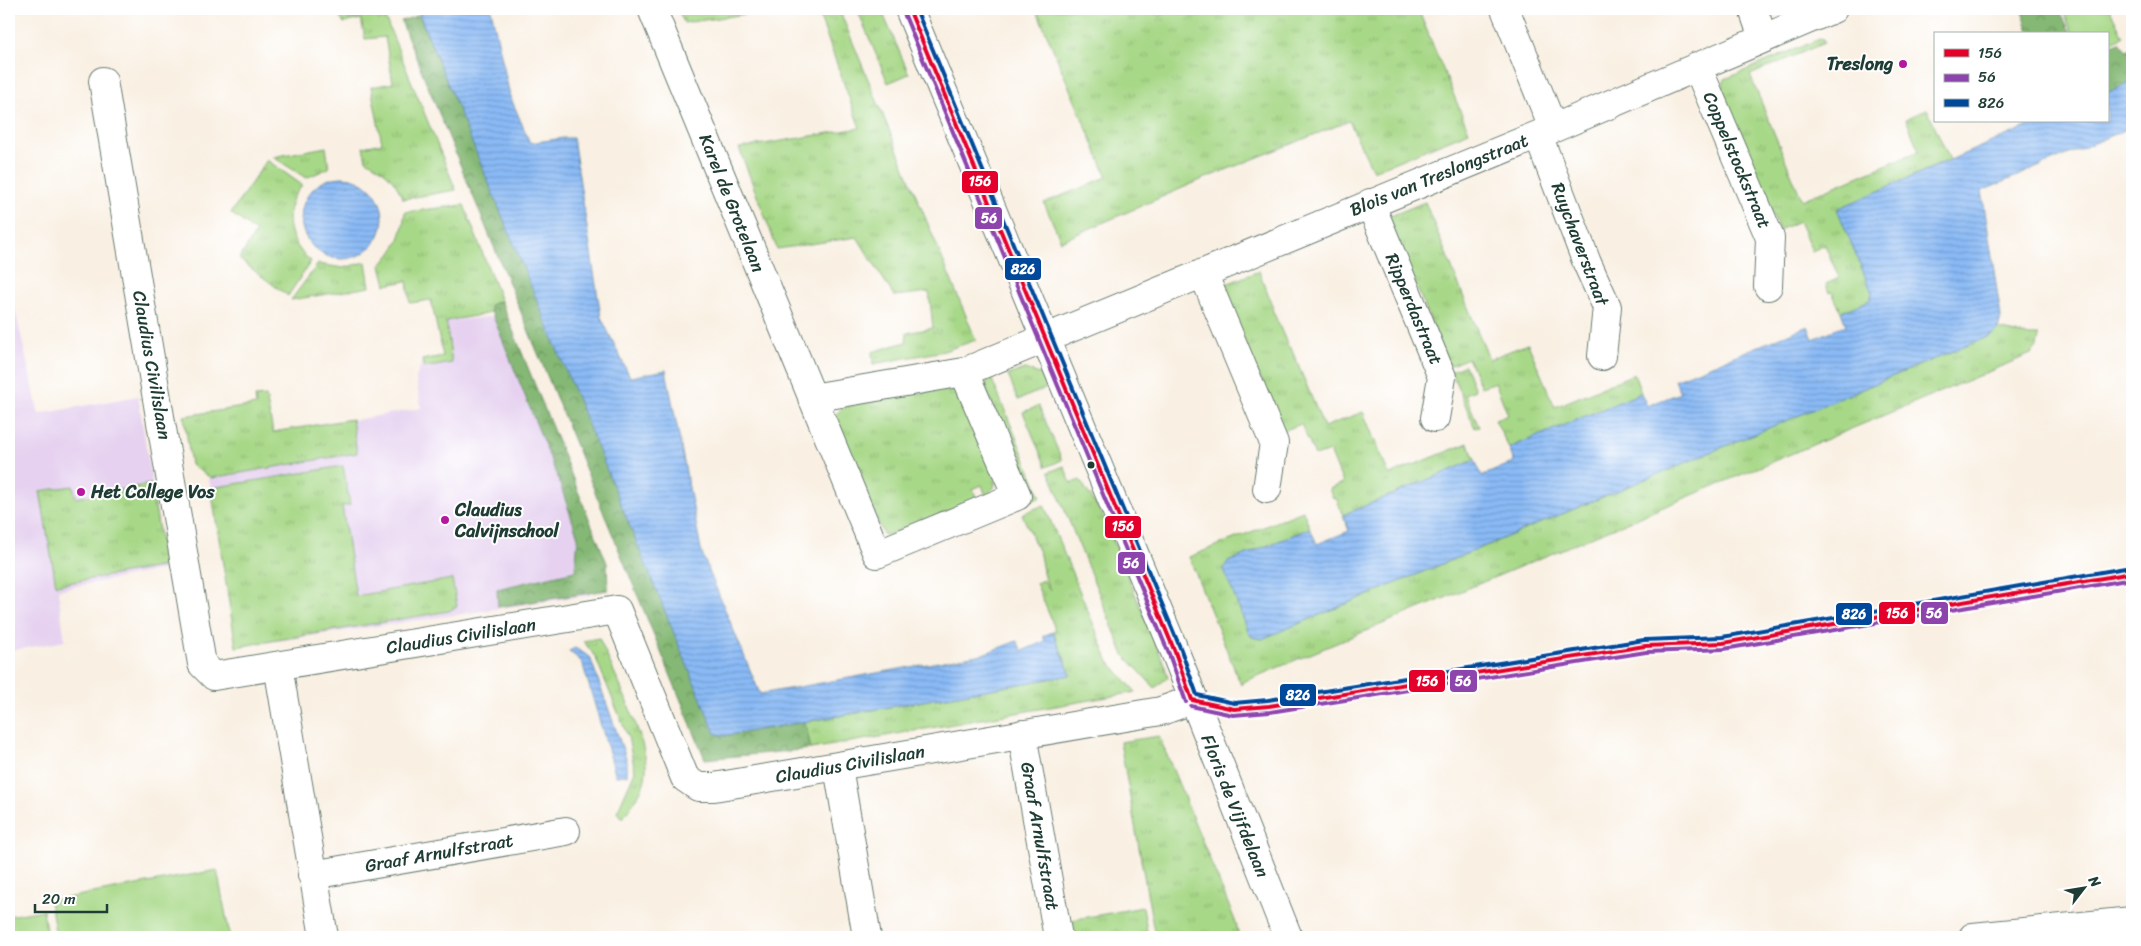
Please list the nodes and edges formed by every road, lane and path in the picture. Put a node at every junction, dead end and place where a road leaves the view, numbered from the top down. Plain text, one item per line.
1 (652, 9) edge
2 (909, 9) edge
3 (1505, 9) edge
4 (1753, 9) edge
5 (1833, 9) edge
6 (1763, 38) junction
7 (1697, 66) junction
8 (103, 81) dead end
9 (1545, 131) junction
10 (1370, 203) junction
11 (1203, 273) junction
12 (1768, 286) dead end
13 (1044, 339) junction
14 (1602, 356) dead end
15 (964, 372) junction
16 (812, 398) junction
17 (1435, 418) dead end
18 (1268, 489) dead end
19 (278, 666) junction
20 (1192, 700) junction
21 (1022, 734) junction
22 (838, 767) junction
23 (566, 831) dead end
24 (312, 874) junction
25 (2132, 921) edge
26 (324, 937) edge
27 (867, 937) edge
28 (1058, 937) edge
29 (1288, 937) edge
30 (1973, 937) edge

1 - 16 street, Karel de Grotelaan
2 - 13 street, Floris de Vijfdelaan
3 - 9 street, Ruychaverstraat
4 - 6 street
5 - 6 street, Blois van Treslongstraat
6 - 7 street, Blois van Treslongstraat
7 - 9 street, Blois van Treslongstraat
7 - 12 street, Coppelstockstraat
8 - 19 street, Claudius Civilislaan
9 - 10 street, Blois van Treslongstraat
9 - 14 street, Ruychaverstraat
10 - 11 street, Blois van Treslongstraat
10 - 17 street, Ripperdastraat
11 - 13 street, Blois van Treslongstraat
11 - 18 street
13 - 15 street
13 - 20 street, Floris de Vijfdelaan
15 - 16 street
15 - 16 street, Karel de Grotelaan
19 - 22 street, Claudius Civilislaan
19 - 24 street
20 - 21 street, Claudius Civilislaan
20 - 29 street, Floris de Vijfdelaan
21 - 22 street, Claudius Civilislaan
21 - 28 street, Graaf Arnulfstraat
22 - 27 street
23 - 24 street, Graaf Arnulfstraat
24 - 26 street
25 - 30 street

